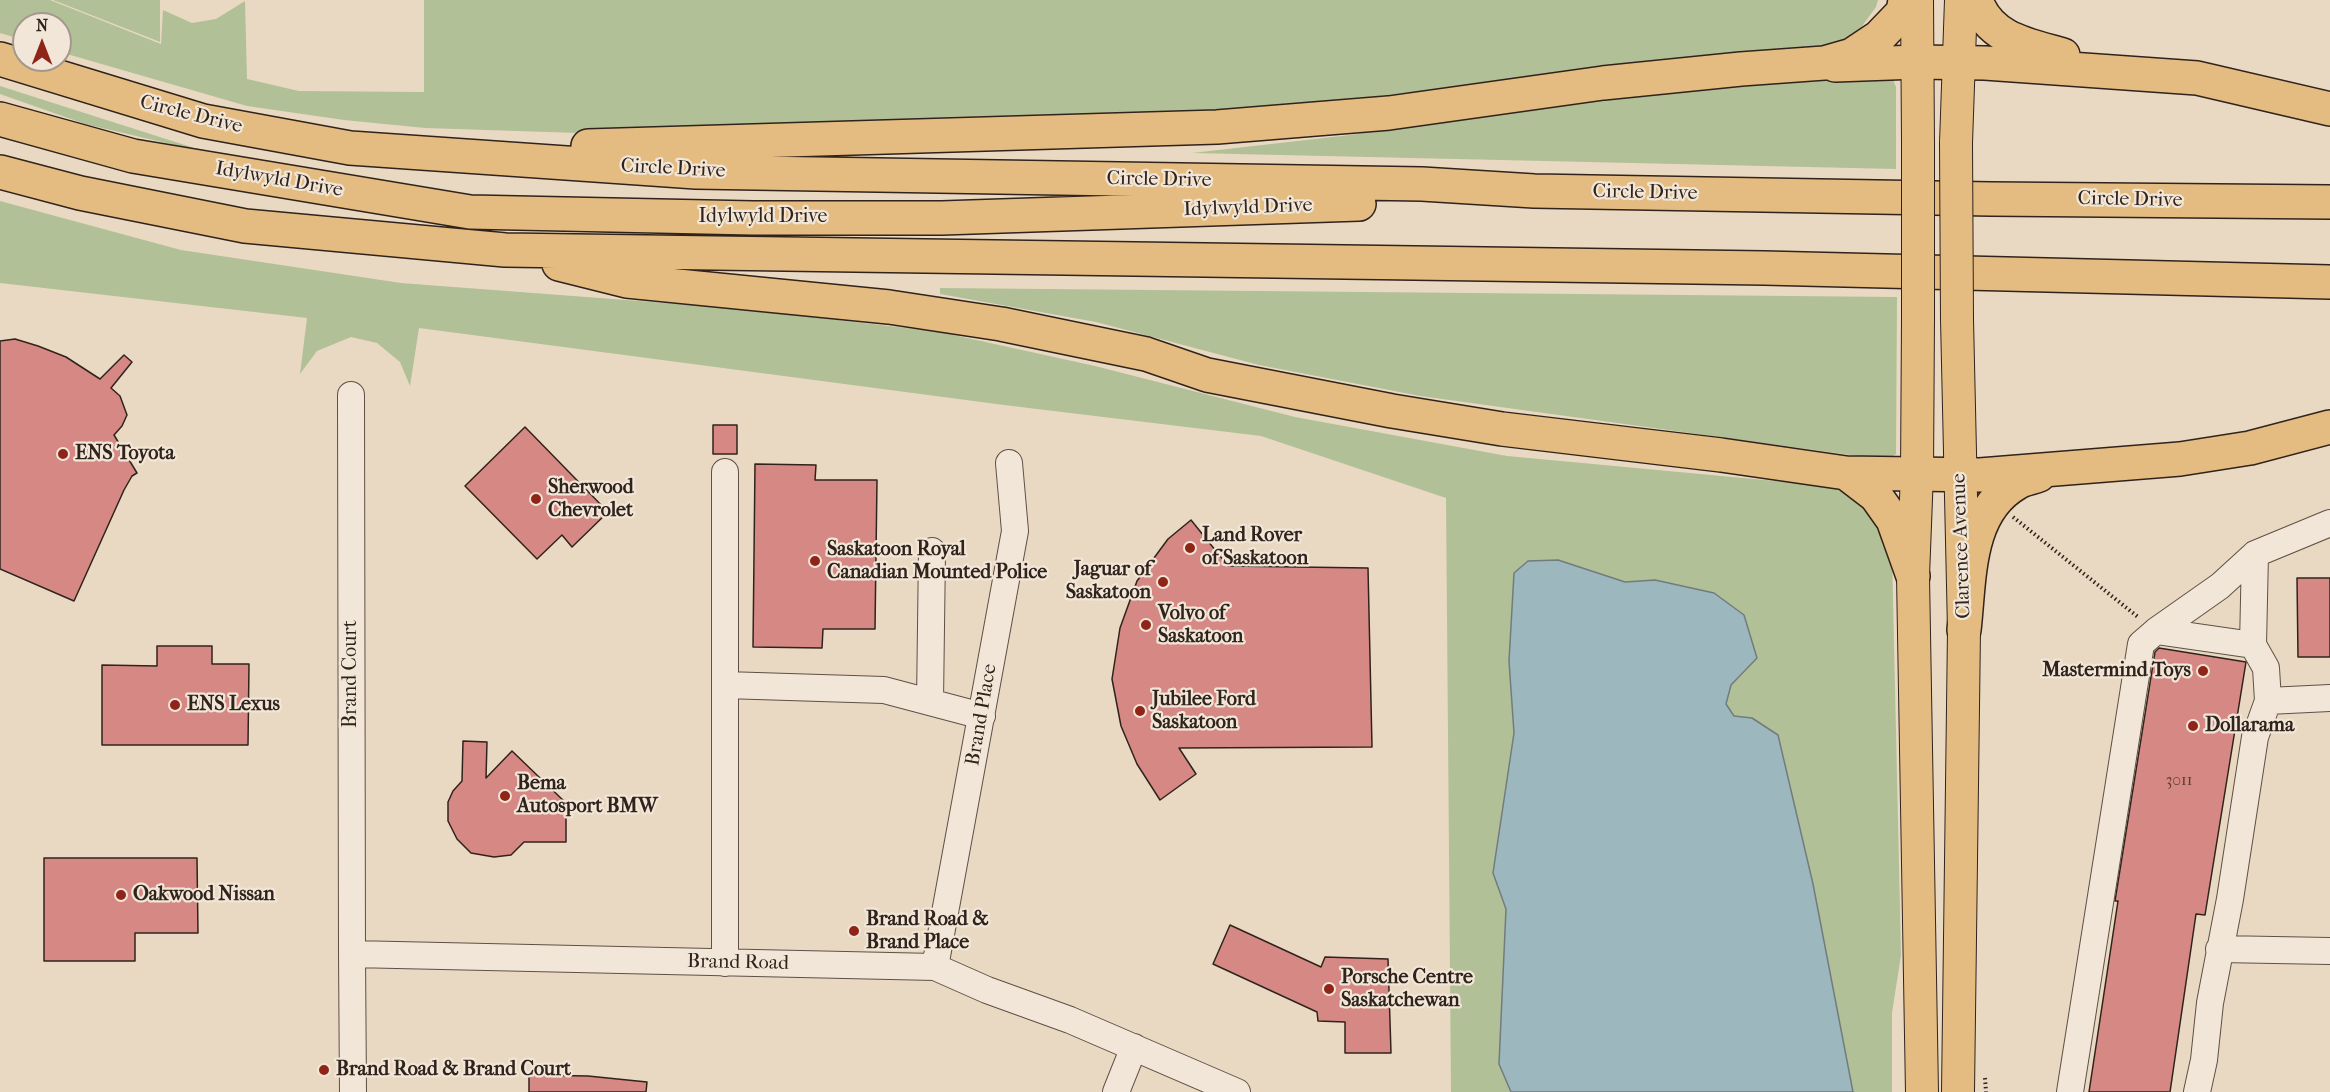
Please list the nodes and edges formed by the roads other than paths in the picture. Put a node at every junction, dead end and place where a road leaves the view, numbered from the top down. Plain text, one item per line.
1 (1905, 0) edge
2 (1917, 0) edge
3 (1961, 0) edge
4 (1976, 0) edge
5 (0, 59) edge
6 (1917, 63) junction
7 (1959, 63) junction
8 (1741, 69) junction
9 (2125, 74) junction
10 (2330, 109) edge
11 (0, 119) edge
12 (432, 153) junction
13 (0, 172) edge
14 (1534, 191) junction
15 (2330, 202) edge
16 (505, 250) junction
17 (2330, 282) edge
18 (351, 394) dead end
19 (2330, 427) edge
20 (1009, 462) dead end
21 (2058, 469) junction
22 (725, 472) dead end
23 (1846, 473) junction
24 (1917, 474) junction
25 (1960, 475) junction
26 (2330, 523) edge
27 (932, 552) dead end
28 (2255, 554) junction
29 (1913, 576) junction
30 (1964, 630) junction
31 (2156, 632) junction
32 (2253, 645) junction
33 (725, 685) junction
34 (2330, 698) edge
35 (2268, 701) junction
36 (930, 702) junction
37 (982, 716) junction
38 (2219, 949) junction
39 (2330, 951) edge
40 (352, 954) junction
41 (725, 963) junction
42 (935, 967) junction
43 (1134, 1047) junction
44 (352, 1092) edge
45 (1116, 1092) edge
46 (1237, 1092) edge
47 (1922, 1092) edge
48 (1958, 1092) edge
49 (2070, 1092) edge
50 (2197, 1092) edge

1 - 8 highway
2 - 6 main road
3 - 7 main road, Clarence Avenue
4 - 9 highway
5 - 12 highway, Circle Drive
6 - 7 highway
6 - 8 highway
6 - 24 main road, bridge
7 - 9 highway
7 - 25 main road, Clarence Avenue, bridge
8 - 12 highway
9 - 10 highway
11 - 14 highway, Idylwyld Drive
12 - 14 highway, Circle Drive
13 - 16 highway
14 - 15 highway, Circle Drive
16 - 17 highway
16 - 23 highway
18 - 40 street, Brand Court
19 - 21 highway
20 - 37 street, Brand Place
21 - 25 highway
21 - 30 highway
22 - 33 street
23 - 24 highway
23 - 29 highway
24 - 25 highway
24 - 29 main road
25 - 30 main road, Clarence Avenue
26 - 28 street
27 - 36 street
28 - 31 street
28 - 32 street
29 - 47 main road
30 - 48 main road, Clarence Avenue
31 - 32 street
31 - 49 street
32 - 35 street
33 - 36 street
33 - 41 street
34 - 35 street
35 - 38 street
36 - 37 street
37 - 42 street, Brand Place
38 - 39 street
38 - 50 street
40 - 41 street, Brand Road
40 - 44 street
41 - 42 street, Brand Road
42 - 43 street, Brand Road
43 - 45 street
43 - 46 street, Brand Road

